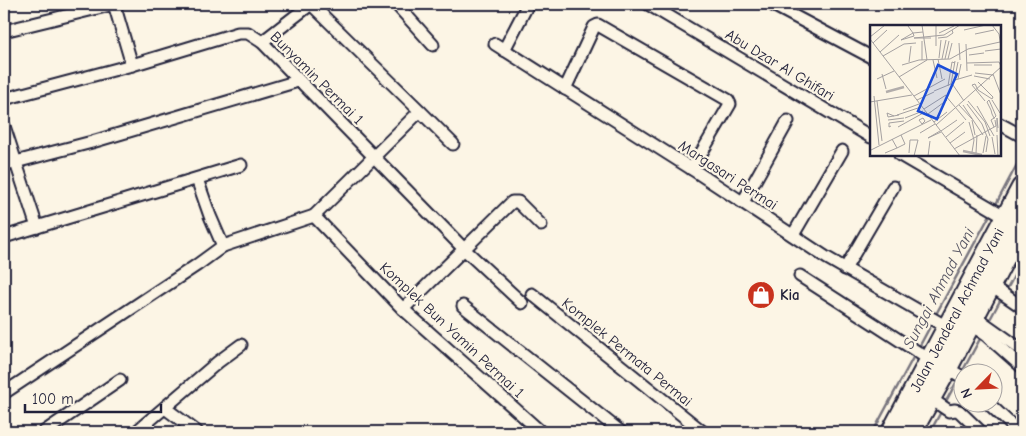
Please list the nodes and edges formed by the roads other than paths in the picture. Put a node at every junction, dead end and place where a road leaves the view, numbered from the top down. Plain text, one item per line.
1 (114, 4) edge
2 (311, 4) edge
3 (396, 4) edge
4 (528, 4) edge
5 (648, 4) edge
6 (773, 5) edge
7 (4, 31) edge
8 (262, 42) junction
9 (433, 45) dead end
10 (870, 56) edge
11 (132, 65) junction
12 (298, 81) junction
13 (565, 89) junction
14 (4, 99) edge
15 (420, 111) junction
16 (788, 121) dead end
17 (1001, 125) edge
18 (4, 126) edge
19 (870, 136) edge
20 (1022, 136) edge
21 (453, 144) dead end
22 (842, 151) dead end
23 (373, 156) junction
24 (902, 156) edge
25 (10, 163) edge
26 (241, 165) dead end
27 (692, 169) junction
28 (197, 179) junction
29 (893, 187) dead end
30 (1022, 188) edge
31 (743, 202) junction
32 (314, 216) junction
33 (1009, 221) edge
34 (541, 225) dead end
35 (37, 226) junction
36 (792, 236) junction
37 (4, 237) edge
38 (223, 246) junction
39 (464, 250) junction
40 (845, 269) junction
41 (800, 276) dead end
42 (999, 290) junction
43 (532, 294) dead end
44 (522, 303) dead end
45 (463, 306) dead end
46 (1022, 307) edge
47 (403, 309) junction
48 (936, 321) junction
49 (981, 326) junction
50 (241, 345) dead end
51 (1022, 350) edge
52 (941, 365) edge
53 (1022, 367) edge
54 (120, 380) dead end
55 (4, 393) edge
56 (939, 404) junction
57 (165, 408) junction
58 (1000, 414) edge
59 (144, 430) edge
60 (44, 432) edge
61 (197, 432) edge
62 (541, 432) edge
63 (621, 432) edge
64 (702, 432) edge
65 (892, 432) edge
66 (910, 432) edge
67 (981, 432) edge
68 (1019, 432) edge

1 - 7 street
1 - 11 street
2 - 8 street
2 - 15 street
3 - 9 street
4 - 13 street, Margasari Permai
5 - 19 street, Abu Dzar Al Ghifari
6 - 10 street
8 - 11 street, Bunyamin Permai 1
8 - 12 street, Bunyamin Permai 1
11 - 14 street, Bunyamin Permai 1
12 - 23 street, Bunyamin Permai 1
12 - 25 street
13 - 27 street, Margasari Permai
13 - 27 street
15 - 21 street
15 - 23 street
16 - 31 street
17 - 20 street
18 - 25 street
22 - 36 street
23 - 32 street
23 - 39 street, Bunyamin Permai 1
24 - 33 street
25 - 35 street
26 - 28 street
27 - 31 street, Margasari Permai
28 - 35 street
28 - 38 street
29 - 40 street
30 - 33 highway, Jalan Jenderal Achmad Yani
31 - 36 street, Margasari Permai
32 - 38 street
32 - 47 street, Komplek Bun Yamin Permai 1
33 - 42 highway, Jalan Jenderal Achmad Yani
33 - 48 highway, Jalan Jenderal Achmad Yani
34 - 39 street
35 - 37 street
36 - 40 street, Margasari Permai
38 - 55 street
39 - 44 street, Bunyamin Permai 1
39 - 47 street
40 - 48 street, Margasari Permai
41 - 52 street
42 - 46 street
42 - 49 highway, Jalan Jenderal Achmad Yani
43 - 64 street, Komplek Permata Permai
45 - 63 street
47 - 62 street, Komplek Bun Yamin Permai 1
48 - 52 highway, Jalan Jenderal Achmad Yani
49 - 51 street
49 - 52 highway, Jalan Jenderal Achmad Yani
49 - 53 street
50 - 57 street
52 - 56 highway, Jalan Jenderal Achmad Yani
52 - 65 highway, Jalan Jenderal Achmad Yani
54 - 60 street
56 - 66 highway, Jalan Jenderal Achmad Yani
56 - 67 street
57 - 59 street
57 - 61 street
58 - 68 street

